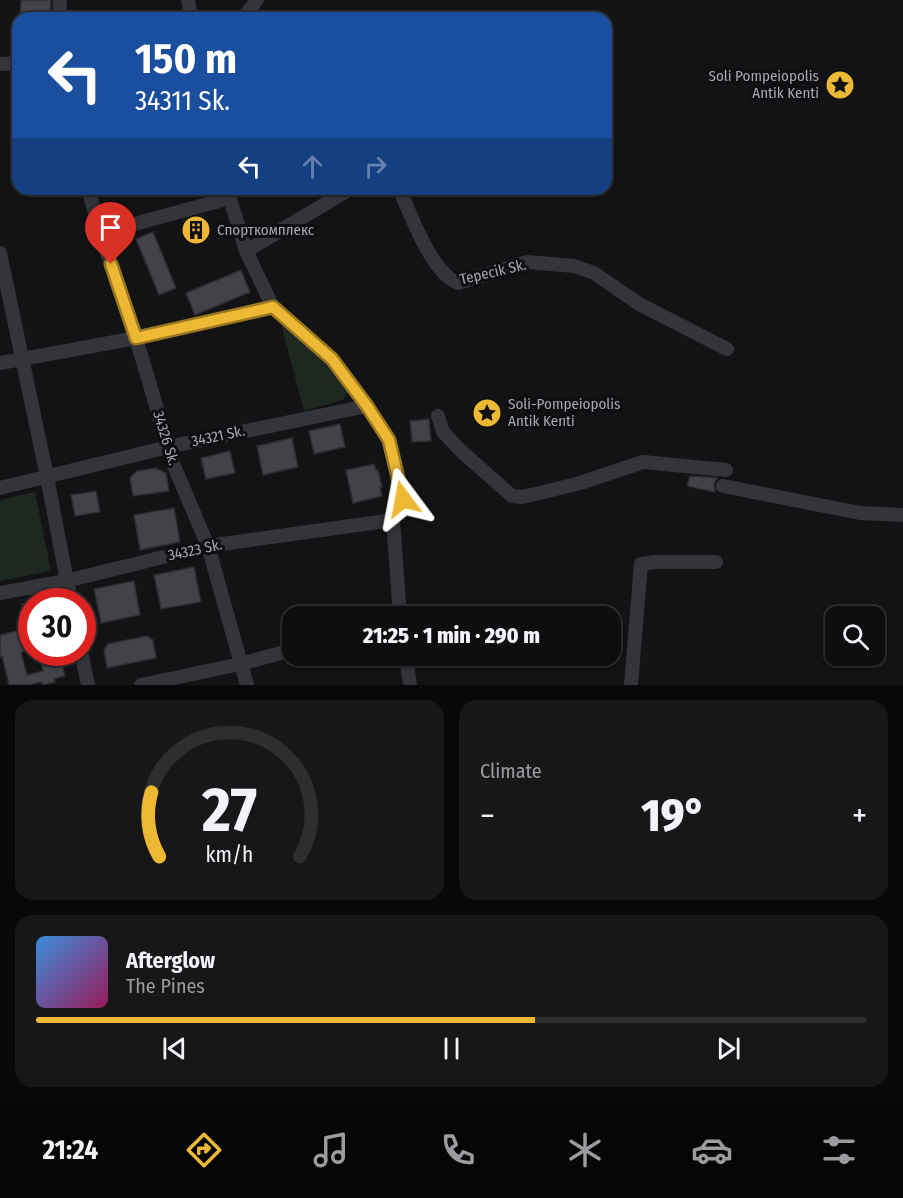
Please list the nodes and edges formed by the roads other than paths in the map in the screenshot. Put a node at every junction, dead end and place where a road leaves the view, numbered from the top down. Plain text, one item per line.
1 (90, 195) edge
2 (222, 195) edge
3 (229, 195) edge
4 (340, 195) edge
5 (402, 195) edge
6 (101, 233) junction
7 (246, 251) junction
8 (0, 253) edge
9 (273, 307) junction
10 (136, 338) junction
11 (727, 349) dead end
12 (22, 358) junction
13 (0, 363) edge
14 (367, 406) junction
15 (438, 416) dead end
16 (168, 447) junction
17 (726, 470) dead end
18 (47, 477) junction
19 (723, 486) dead end
20 (0, 488) edge
21 (903, 515) edge
22 (393, 520) junction
23 (208, 546) junction
24 (716, 562) dead end
25 (66, 581) junction
26 (68, 588) edge
27 (0, 593) edge
28 (399, 606) edge
29 (282, 653) edge
30 (240, 664) junction
31 (84, 666) edge
32 (407, 666) edge
33 (88, 685) edge
34 (141, 685) edge
35 (247, 685) edge
36 (410, 685) edge
37 (631, 685) edge

1 - 6 street, 34326 Sk.
2 - 6 street
3 - 7 street
4 - 7 street
5 - 11 street, Tepecik Sk.
6 - 10 street, 34326 Sk.
7 - 9 street
8 - 12 street
9 - 10 street
9 - 14 street
10 - 12 street
10 - 16 street, 34326 Sk.
12 - 13 street
12 - 18 street
14 - 16 street, 34321 Sk.
14 - 22 street
15 - 17 street
16 - 18 street, 34321 Sk.
16 - 23 street, 34326 Sk.
18 - 20 street, 34321 Sk.
18 - 25 street
19 - 21 street
22 - 23 street, 34323 Sk.
22 - 28 street
23 - 25 street, 34323 Sk.
23 - 30 street, 34326 Sk.
24 - 37 street
25 - 26 street
25 - 27 street, 34323 Sk.
29 - 30 street
30 - 34 street
30 - 35 street, 34326 Sk.
31 - 33 street
32 - 36 street

